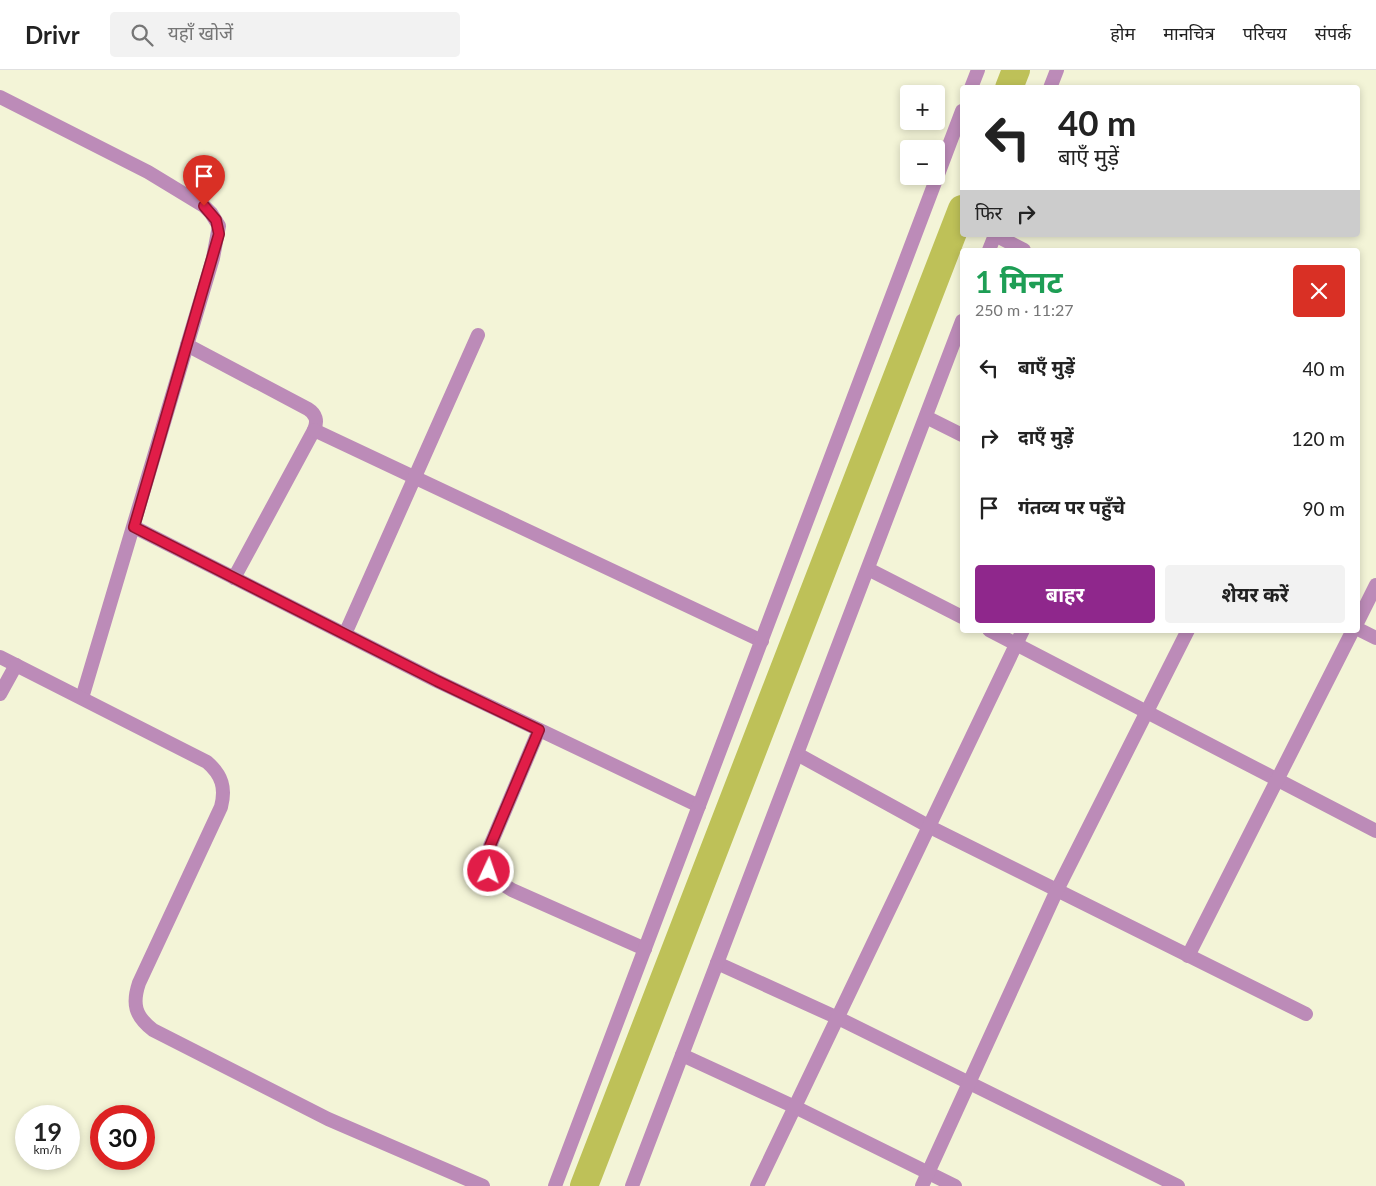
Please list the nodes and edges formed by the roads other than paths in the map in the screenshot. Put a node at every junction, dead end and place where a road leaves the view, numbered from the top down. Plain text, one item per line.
1 (978, 70) edge
2 (1057, 70) edge
3 (973, 85) edge
4 (1051, 85) edge
5 (0, 97) edge
6 (960, 116) edge
7 (999, 237) edge
8 (1020, 248) edge
9 (960, 326) edge
10 (478, 335) dead end
11 (187, 345) junction
12 (926, 417) junction
13 (314, 430) junction
14 (960, 434) edge
15 (414, 476) junction
16 (134, 527) junction
17 (868, 569) junction
18 (234, 578) junction
19 (1376, 585) edge
20 (960, 616) edge
21 (1360, 617) edge
22 (1360, 630) edge
23 (995, 633) edge
24 (1022, 633) edge
25 (1186, 633) edge
26 (1352, 633) edge
27 (345, 634) junction
28 (1376, 638) edge
29 (762, 641) junction
30 (1017, 644) junction
31 (0, 657) edge
32 (16, 665) junction
33 (0, 694) edge
34 (82, 698) junction
35 (1147, 712) junction
36 (539, 730) junction
37 (797, 754) junction
38 (1278, 780) junction
39 (699, 806) junction
40 (930, 827) junction
41 (1376, 831) edge
42 (1057, 890) junction
43 (645, 949) junction
44 (1188, 956) junction
45 (717, 963) junction
46 (1306, 1014) dead end
47 (838, 1018) junction
48 (682, 1055) junction
49 (970, 1084) junction
50 (795, 1107) junction
51 (928, 1173) junction
52 (483, 1186) edge
53 (555, 1186) edge
54 (632, 1186) edge
55 (757, 1186) edge
56 (922, 1186) edge
57 (955, 1186) edge
58 (1178, 1186) edge

1 - 3 street
2 - 4 street
5 - 11 street
6 - 29 street
7 - 8 street
9 - 12 street
10 - 15 street
11 - 13 street
11 - 16 street
12 - 14 street
12 - 17 street
13 - 15 street
13 - 18 street
15 - 27 street
15 - 29 street
16 - 18 street
16 - 34 street
17 - 20 street
17 - 37 street
18 - 27 street
19 - 21 street
22 - 28 street
23 - 30 street
24 - 30 street
25 - 35 street
26 - 38 street
27 - 36 street
29 - 39 street
30 - 35 street
30 - 40 street
31 - 32 street
32 - 33 street
32 - 34 street
34 - 52 street
35 - 38 street
35 - 42 street
36 - 39 street
36 - 43 street
37 - 40 street
37 - 45 street
38 - 41 street
38 - 44 street
39 - 43 street
40 - 42 street
40 - 47 street
42 - 44 street
42 - 49 street
43 - 53 street
44 - 46 street
45 - 47 street
45 - 48 street
47 - 49 street
47 - 50 street
48 - 50 street
48 - 54 street
49 - 51 street
49 - 58 street
50 - 51 street
50 - 55 street
51 - 56 street
51 - 57 street

